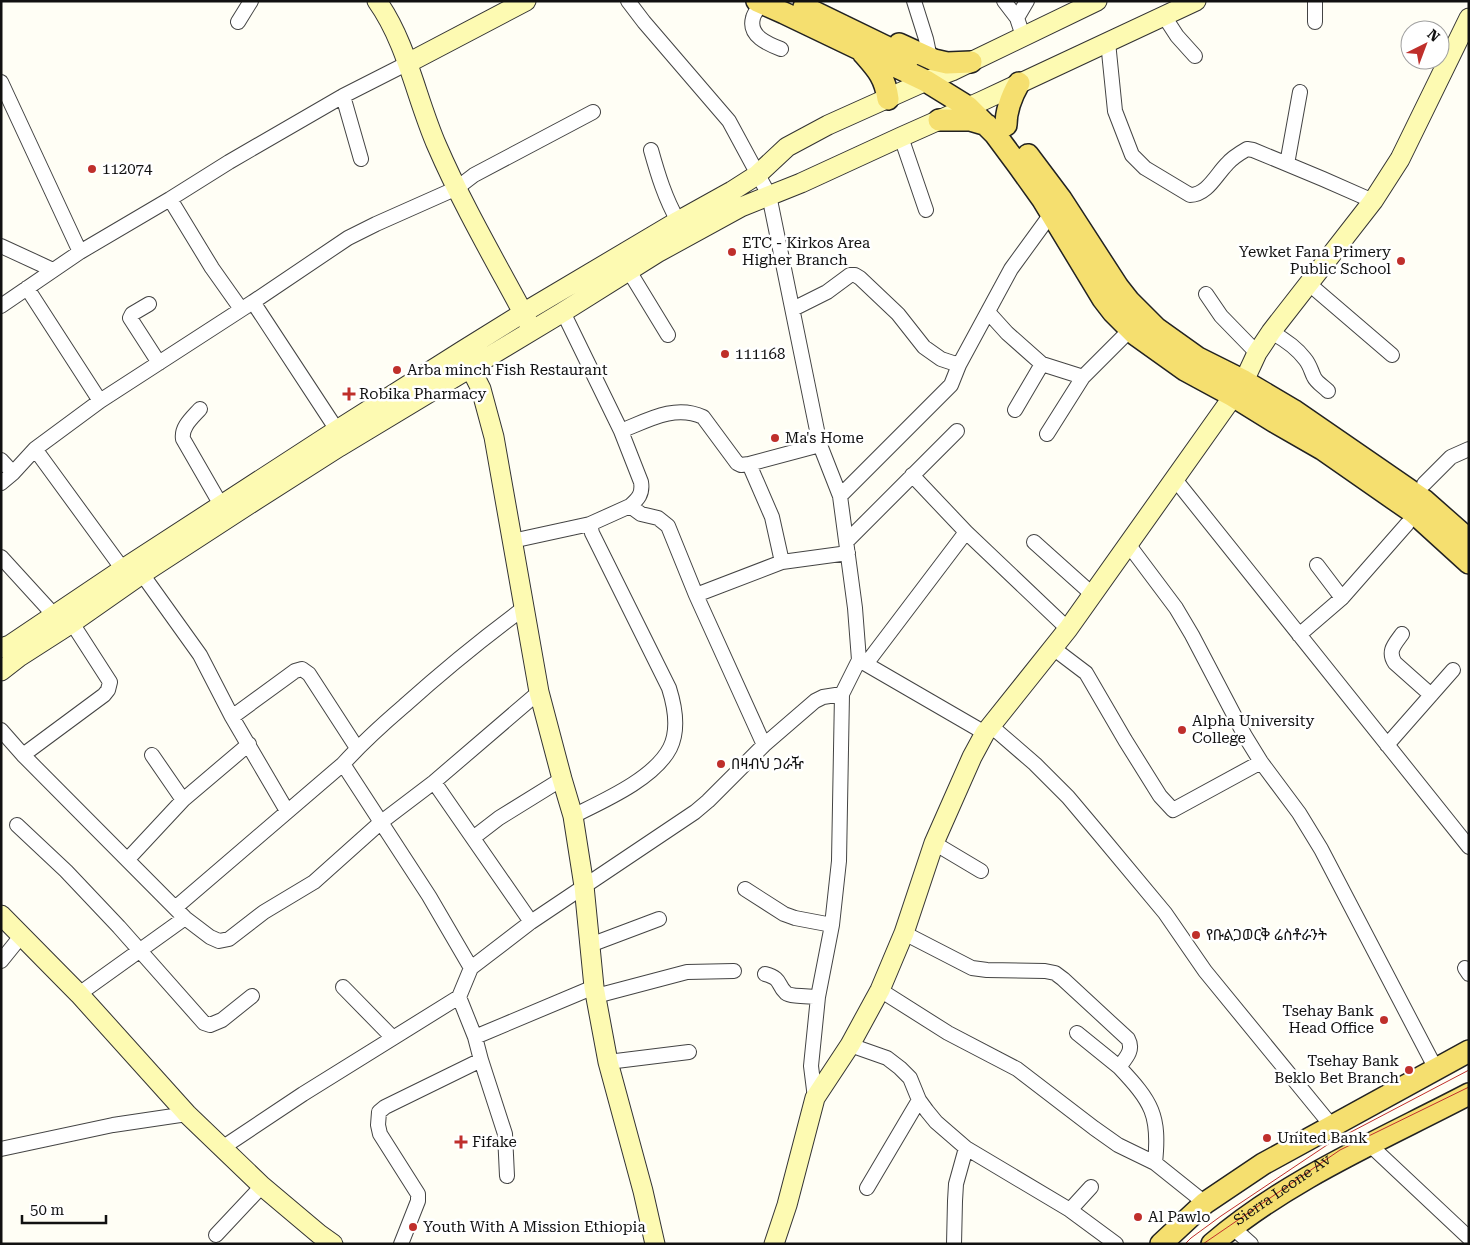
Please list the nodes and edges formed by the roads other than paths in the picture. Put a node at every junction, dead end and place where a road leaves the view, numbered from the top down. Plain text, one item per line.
1 (252, 1) edge
2 (377, 1) edge
3 (526, 1) edge
4 (628, 1) edge
5 (792, 1) edge
6 (914, 1) edge
7 (1004, 1) edge
8 (1027, 1) edge
9 (1097, 1) edge
10 (1196, 1) edge
11 (1315, 1) edge
12 (759, 2) edge
13 (1164, 16) junction
14 (1017, 18) junction
15 (1469, 18) edge
16 (238, 22) dead end
17 (1315, 22) dead end
18 (1023, 36) junction
19 (1108, 42) junction
20 (864, 44) junction
21 (781, 49) dead end
22 (1195, 56) dead end
23 (408, 62) junction
24 (971, 62) joint
25 (932, 72) junction
26 (1, 82) edge
27 (1019, 84) junction
28 (1300, 92) dead end
29 (343, 96) junction
30 (888, 99) junction
31 (975, 104) junction
32 (593, 112) dead end
33 (16, 114) junction
34 (1, 115) edge
35 (940, 120) junction
36 (997, 125) junction
37 (901, 136) junction
38 (651, 150) dead end
39 (361, 159) dead end
40 (1287, 164) junction
41 (757, 175) junction
42 (457, 188) junction
43 (769, 195) junction
44 (170, 200) junction
45 (1373, 201) junction
46 (926, 210) dead end
47 (1051, 214) junction
48 (678, 221) junction
49 (1, 246) edge
50 (80, 252) junction
51 (53, 270) junction
52 (629, 271) junction
53 (1308, 283) junction
54 (27, 288) junction
55 (1206, 294) dead end
56 (253, 302) junction
57 (149, 304) dead end
58 (1, 306) edge
59 (241, 309) junction
60 (793, 309) junction
61 (563, 312) junction
62 (988, 312) junction
63 (523, 313) junction
64 (532, 330) junction
65 (1130, 330) junction
66 (1271, 332) junction
67 (668, 335) dead end
68 (1257, 353) junction
69 (1392, 355) dead end
70 (467, 359) junction
71 (159, 363) junction
72 (1042, 364) junction
73 (959, 365) junction
74 (1083, 377) junction
75 (1239, 388) junction
76 (1328, 391) dead end
77 (100, 401) junction
78 (200, 409) dead end
79 (1015, 410) dead end
80 (1293, 410) junction
81 (1275, 422) junction
82 (337, 430) junction
83 (622, 431) junction
84 (957, 431) dead end
85 (1048, 434) dead end
86 (820, 445) junction
87 (35, 449) junction
88 (1469, 449) edge
89 (1, 460) edge
90 (749, 464) junction
91 (12, 473) junction
92 (912, 476) junction
93 (1174, 478) junction
94 (1, 483) edge
95 (1424, 484) junction
96 (840, 496) junction
97 (221, 506) junction
98 (630, 506) junction
99 (1469, 521) edge
100 (590, 524) junction
101 (1406, 524) junction
102 (966, 532) junction
103 (1469, 540) edge
104 (512, 541) junction
105 (1034, 542) dead end
106 (1128, 544) junction
107 (847, 547) junction
108 (1, 557) edge
109 (782, 562) junction
110 (1469, 563) edge
111 (1317, 565) dead end
112 (132, 575) junction
113 (1469, 578) edge
114 (696, 594) junction
115 (1092, 594) junction
116 (1342, 598) junction
117 (524, 608) junction
118 (54, 615) junction
119 (72, 623) junction
120 (1068, 629) junction
121 (1402, 634) dead end
122 (1299, 635) junction
123 (1053, 648) junction
124 (6, 650) edge
125 (862, 662) junction
126 (1453, 670) dead end
127 (1, 671) edge
128 (539, 692) junction
129 (842, 694) junction
130 (1431, 695) junction
131 (232, 717) junction
132 (1, 730) edge
133 (988, 730) junction
134 (249, 744) junction
135 (764, 745) junction
136 (1387, 745) junction
137 (357, 748) junction
138 (23, 755) junction
139 (152, 755) dead end
140 (1261, 762) junction
141 (342, 764) junction
142 (562, 779) junction
143 (434, 782) junction
144 (183, 800) junction
145 (287, 811) junction
146 (573, 816) junction
147 (380, 823) junction
148 (16, 825) dead end
149 (473, 838) junction
150 (1467, 842) edge
151 (934, 843) junction
152 (128, 859) junction
153 (981, 872) dead end
154 (584, 886) junction
155 (745, 889) dead end
156 (175, 908) junction
157 (1, 915) edge
158 (185, 918) junction
159 (659, 919) dead end
160 (531, 922) junction
161 (832, 925) junction
162 (904, 933) junction
163 (22, 936) junction
164 (590, 946) junction
165 (140, 951) junction
166 (1, 961) edge
167 (471, 968) junction
168 (734, 971) dead end
169 (765, 974) dead end
170 (343, 987) dead end
171 (880, 990) junction
172 (595, 991) junction
173 (79, 994) junction
174 (252, 996) dead end
175 (818, 996) junction
176 (459, 997) junction
177 (1077, 1033) dead end
178 (475, 1037) junction
179 (393, 1038) junction
180 (850, 1045) junction
181 (1469, 1051) edge
182 (689, 1052) dead end
183 (481, 1060) junction
184 (608, 1062) junction
185 (1120, 1068) junction
186 (1436, 1069) junction
187 (1469, 1094) edge
188 (815, 1098) junction
189 (919, 1100) junction
190 (187, 1114) junction
191 (1331, 1125) junction
192 (1370, 1145) junction
193 (222, 1148) junction
194 (966, 1148) junction
195 (1, 1149) edge
196 (1155, 1163) junction
197 (507, 1176) dead end
198 (262, 1186) junction
199 (1091, 1187) dead end
200 (867, 1188) dead end
201 (1205, 1203) junction
202 (1070, 1210) junction
203 (1232, 1227) junction
204 (216, 1235) dead end
205 (1468, 1236) edge
206 (333, 1244) edge
207 (401, 1244) edge
208 (656, 1244) edge
209 (774, 1244) edge
210 (954, 1244) edge
211 (1116, 1244) edge
212 (1161, 1244) edge
213 (1212, 1244) edge
214 (1251, 1244) edge

1 - 16 street
2 - 23 street
3 - 23 street
4 - 41 street
5 - 20 main road
6 - 25 street
7 - 14 street
8 - 14 street
9 - 18 street
10 - 13 street
11 - 17 street
12 - 20 main road
12 - 21 street
13 - 19 street
13 - 22 street
14 - 18 street
15 - 45 street
18 - 24 street
19 - 27 street
19 - 40 street
20 - 25 main road
20 - 30 main road
23 - 29 street
23 - 42 street
24 - 25 main road
25 - 30 street
25 - 31 main road
26 - 33 street
27 - 31 street
27 - 36 main road
28 - 40 street
29 - 39 street
29 - 44 street
30 - 41 street
31 - 35 street
31 - 36 main road
32 - 42 street
33 - 34 street
33 - 50 street
35 - 36 main road
35 - 37 street
36 - 47 main road
36 - 75 main road
37 - 43 street
37 - 46 street
38 - 48 street
40 - 45 street
41 - 43 street
41 - 48 street
42 - 56 street
42 - 63 street
43 - 52 street
43 - 60 street
44 - 50 street
44 - 59 street
45 - 53 street
47 - 62 street
47 - 65 main road
48 - 63 street
49 - 51 street
50 - 51 street
51 - 54 street
52 - 61 street
52 - 67 street
53 - 66 street
53 - 69 street
54 - 58 street
54 - 77 street
55 - 68 street
56 - 59 street
56 - 82 street
57 - 71 street
59 - 71 street
60 - 73 street
60 - 86 street
61 - 64 street
61 - 83 street
62 - 72 street
62 - 73 street
63 - 64 street
63 - 70 street
64 - 70 street
65 - 74 street
65 - 75 main road
66 - 68 street
66 - 76 street
68 - 75 street
70 - 82 street
70 - 104 street
70 - 112 street
71 - 77 street
72 - 74 street
72 - 79 street
73 - 96 street
74 - 85 street
75 - 80 main road
75 - 81 main road
75 - 93 street
77 - 87 street
78 - 97 street
80 - 95 main road
80 - 103 main road
81 - 101 main road
81 - 110 main road
82 - 97 street
83 - 90 street
83 - 98 street
84 - 92 street
86 - 90 street
86 - 96 street
87 - 91 street
87 - 112 street
88 - 95 street
89 - 91 street
90 - 109 street
91 - 94 street
92 - 102 street
92 - 107 street
93 - 106 street
93 - 122 street
95 - 99 main road
96 - 107 street
97 - 112 street
98 - 100 street
98 - 114 street
100 - 104 street
100 - 146 street
101 - 113 main road
101 - 116 street
102 - 120 street
102 - 125 street
104 - 117 street
105 - 115 street
106 - 115 street
106 - 140 street
107 - 109 street
107 - 125 street
108 - 118 street
109 - 114 street
111 - 116 street
112 - 118 street
112 - 119 street
112 - 131 street
114 - 135 street
115 - 120 street
116 - 122 street
117 - 128 street
117 - 137 street
118 - 124 street
119 - 124 street
119 - 138 street
120 - 123 street
121 - 130 street
122 - 136 street
123 - 133 street
123 - 140 street
124 - 127 street
125 - 129 street
125 - 133 street
126 - 130 street
128 - 142 street
128 - 143 street
129 - 135 street
129 - 161 street
130 - 136 street
131 - 134 street
131 - 137 street
132 - 138 street
133 - 151 street
133 - 191 street
134 - 144 street
134 - 145 street
135 - 154 street
136 - 150 street
137 - 141 street
138 - 152 street
139 - 144 street
140 - 186 street
141 - 145 street
141 - 147 street
142 - 146 street
142 - 149 street
143 - 147 street
143 - 149 street
144 - 152 street
145 - 156 street
146 - 154 street
147 - 158 street
147 - 167 street
148 - 165 street
149 - 160 street
151 - 153 street
151 - 162 street
152 - 156 street
154 - 160 street
154 - 164 street
155 - 161 street
156 - 158 street
157 - 163 street
158 - 165 street
159 - 164 street
160 - 167 street
161 - 175 street
162 - 171 street
162 - 185 street
163 - 166 street
163 - 173 street
164 - 172 street
165 - 173 street
165 - 174 street
167 - 176 street
168 - 172 street
169 - 175 street
170 - 179 street
171 - 180 street
171 - 196 street
172 - 178 street
172 - 184 street
173 - 190 street
175 - 188 street
176 - 178 street
176 - 179 street
177 - 185 street
178 - 183 street
179 - 193 street
180 - 188 street
180 - 189 street
181 - 186 main road
182 - 184 street
183 - 197 street
183 - 207 street
184 - 208 street
185 - 196 street
186 - 191 main road
187 - 192 main road, Sierra Leone Av
188 - 209 street
189 - 194 street
189 - 200 street
190 - 193 street
190 - 195 street
191 - 201 main road
192 - 203 main road, Sierra Leone Av
192 - 205 street
193 - 198 street
194 - 202 street
194 - 210 street
196 - 201 street
198 - 204 street
198 - 206 street
199 - 202 street
201 - 212 main road
202 - 211 street
203 - 213 main road, Sierra Leone Av
203 - 214 street

